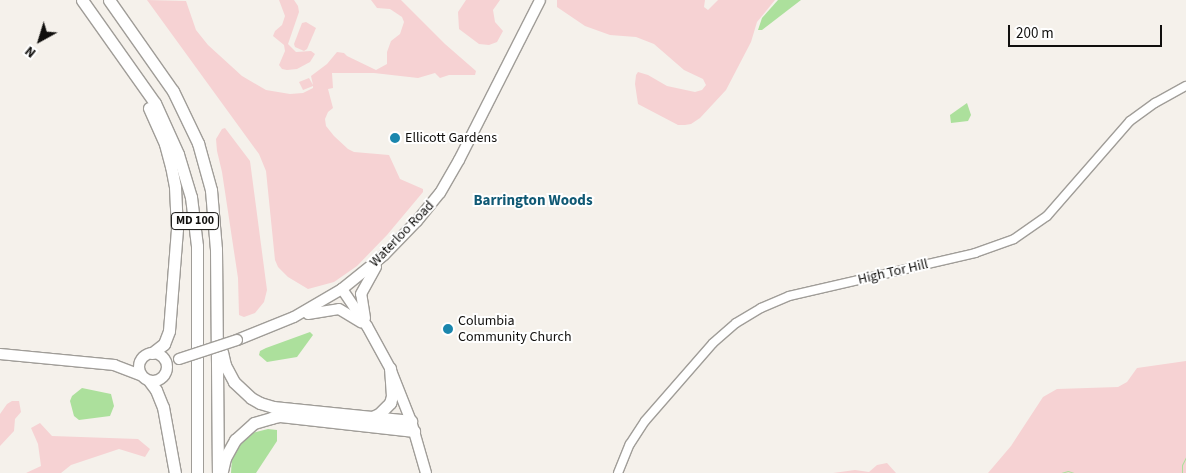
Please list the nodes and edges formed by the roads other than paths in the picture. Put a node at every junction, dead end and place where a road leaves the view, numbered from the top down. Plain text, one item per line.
1 (80, 0) edge
2 (109, 0) edge
3 (540, 0) edge
4 (1186, 86) edge
5 (384, 255) junction
6 (342, 289) junction
7 (217, 298) junction
8 (294, 317) junction
9 (367, 326) junction
10 (152, 353) junction
11 (0, 354) edge
12 (141, 359) junction
13 (166, 363) junction
14 (114, 365) junction
15 (390, 368) junction
16 (145, 378) junction
17 (372, 417) junction
18 (412, 426) junction
19 (175, 473) edge
20 (196, 473) edge
21 (218, 473) edge
22 (222, 473) edge
23 (426, 473) edge
24 (618, 473) edge

1 - 10 highway
1 - 20 highway, MD 100
2 - 7 highway, MD 100
3 - 5 main road, Waterloo Road
4 - 24 street, High Tor Hill
5 - 6 main road, Waterloo Road
5 - 9 main road
6 - 8 main road, Waterloo Road
6 - 9 main road
7 - 17 highway
7 - 21 highway, MD 100
8 - 9 main road
8 - 13 main road, Waterloo Road, bridge
9 - 15 main road
10 - 12 main road
10 - 13 main road
11 - 14 main road
12 - 14 main road
12 - 16 main road
13 - 16 main road
14 - 16 main road
15 - 17 highway
15 - 18 main road
16 - 19 highway
17 - 18 highway
18 - 22 highway
18 - 23 main road

